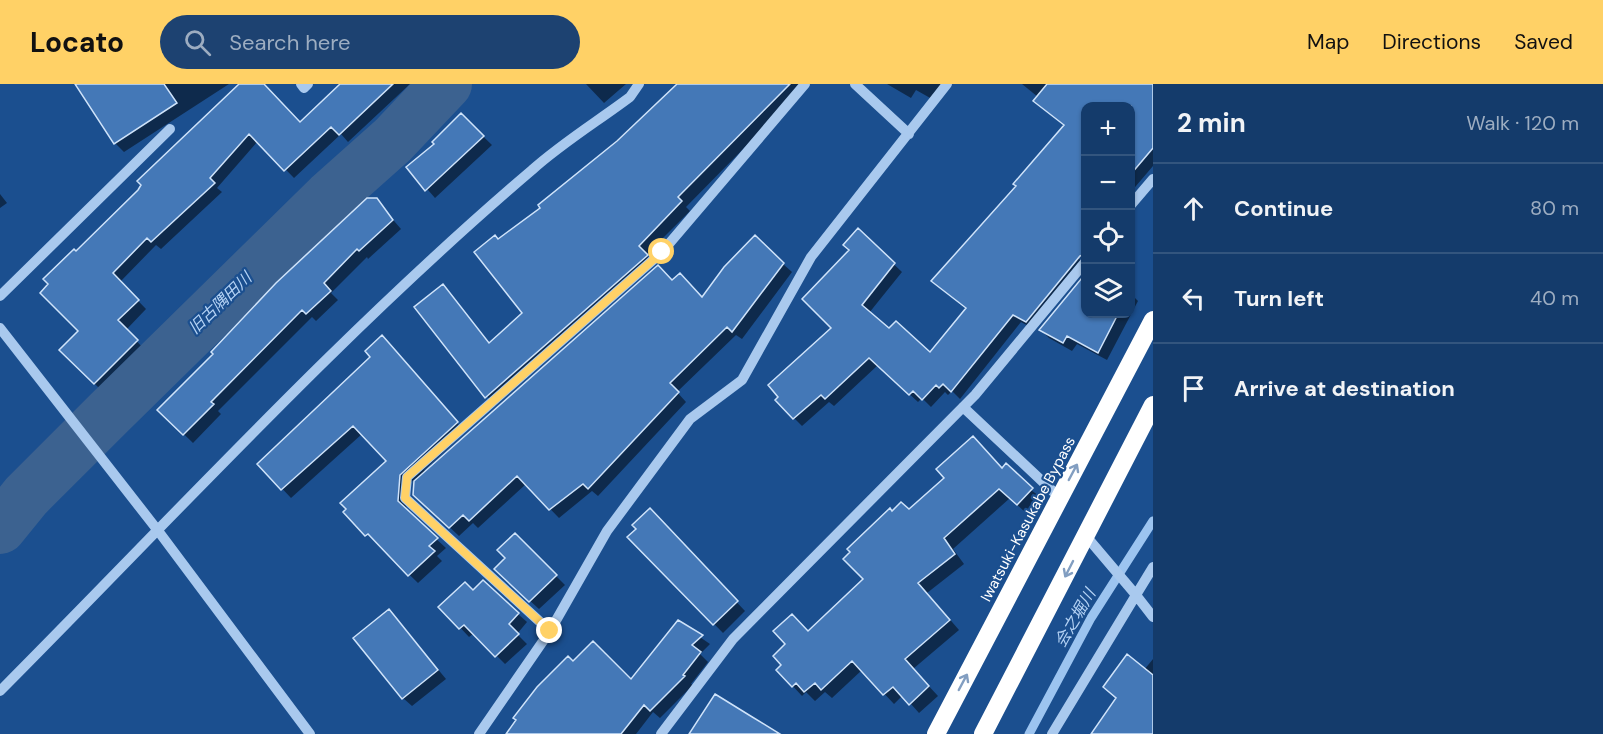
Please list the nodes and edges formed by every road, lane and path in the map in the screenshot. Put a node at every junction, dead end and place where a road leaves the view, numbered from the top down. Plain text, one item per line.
1 (301, 84) edge
2 (308, 84) edge
3 (639, 84) edge
4 (805, 84) edge
5 (855, 84) edge
6 (947, 84) edge
7 (170, 129) dead end
8 (909, 134) junction
9 (1153, 179) edge
10 (1135, 201) edge
11 (1083, 264) edge
12 (0, 296) edge
13 (1153, 320) edge
14 (0, 328) edge
15 (1153, 405) edge
16 (963, 407) junction
17 (1060, 498) junction
18 (159, 532) junction
19 (1086, 536) junction
20 (1153, 567) edge
21 (1136, 595) junction
22 (1153, 617) edge
23 (550, 631) junction
24 (0, 691) edge
25 (310, 734) edge
26 (479, 734) edge
27 (661, 734) edge
28 (936, 734) edge
29 (984, 734) edge
30 (1052, 734) edge

1 - 2 street
3 - 18 street
4 - 23 street
5 - 8 street
6 - 8 street
7 - 12 street
8 - 23 street
9 - 10 street
11 - 16 street
17 -> 13 highway, Iwatsuki-Kasukabe Bypass
14 - 18 street
15 - 19 highway
16 - 17 street
16 - 27 street
28 -> 17 highway, Iwatsuki-Kasukabe Bypass
18 - 24 street
18 - 25 street
19 - 21 street
19 -> 29 highway
20 - 21 street
21 - 22 street
21 - 30 street
23 - 26 street

